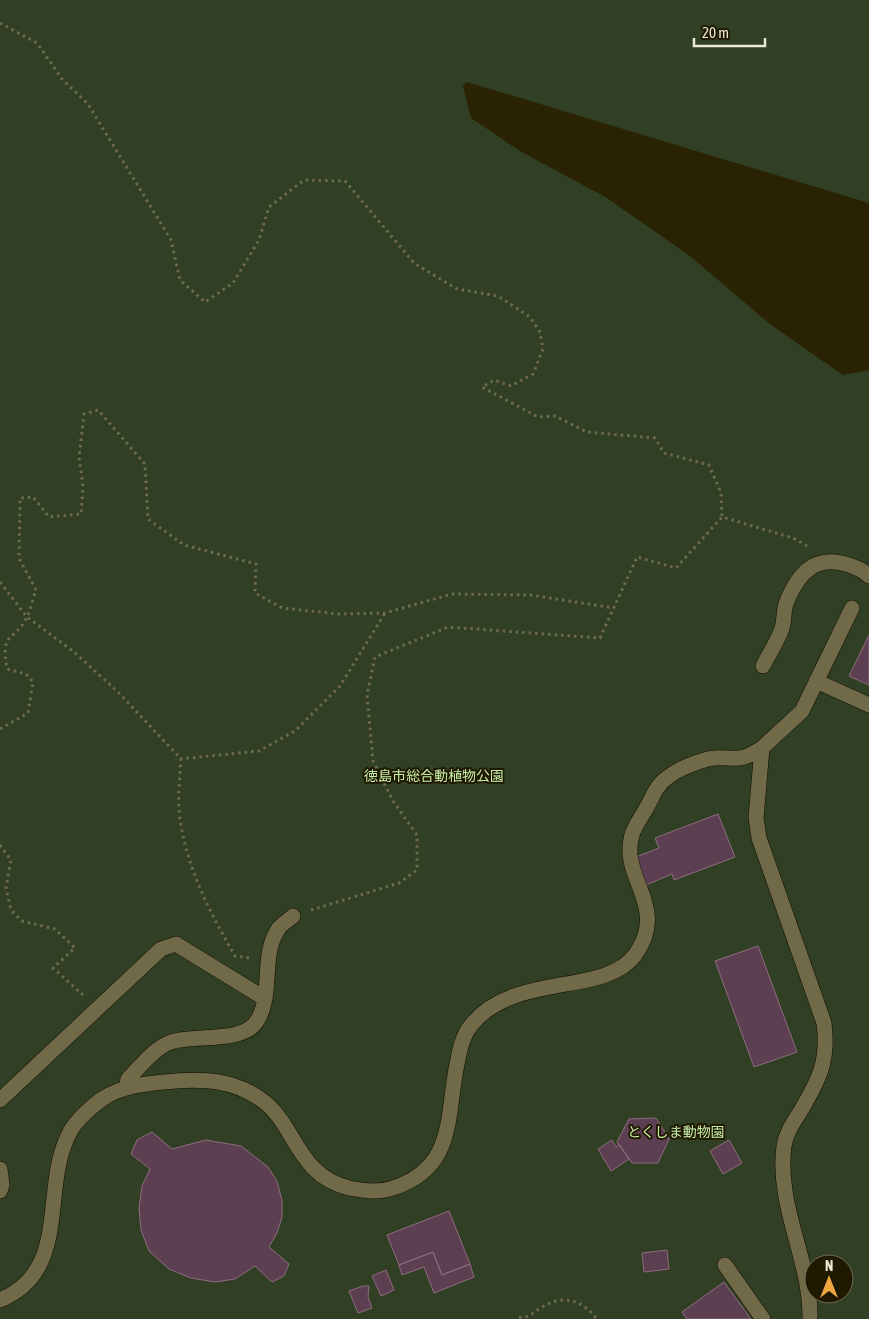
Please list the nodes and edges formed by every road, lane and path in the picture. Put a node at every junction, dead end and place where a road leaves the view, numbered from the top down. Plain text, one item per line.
1 (0, 23) edge
2 (722, 517) junction
3 (839, 562) junction
4 (869, 576) edge
5 (0, 582) edge
6 (614, 608) junction
7 (852, 608) dead end
8 (385, 613) junction
9 (27, 617) junction
10 (762, 666) dead end
11 (816, 681) junction
12 (869, 705) edge
13 (0, 728) edge
14 (762, 748) junction
15 (180, 759) junction
16 (0, 845) edge
17 (293, 916) joint
18 (269, 962) junction
19 (264, 998) junction
20 (97, 1008) junction
21 (126, 1088) junction
22 (0, 1100) edge
23 (0, 1169) edge
24 (0, 1191) edge
25 (725, 1265) dead end
26 (0, 1300) edge
27 (519, 1317) dead end
28 (597, 1319) edge
29 (763, 1319) edge
30 (810, 1319) edge

1 - 2 path
2 - 3 path
2 - 6 path
3 - 4 lane
3 - 10 lane
5 - 9 path
6 - 8 path
6 - 17 path
7 - 11 lane
8 - 9 path
8 - 15 path
9 - 13 path
9 - 15 path
11 - 12 lane
11 - 14 lane
14 - 21 lane
14 - 30 lane
15 - 18 path
16 - 20 path
17 - 18 lane
18 - 19 lane
19 - 20 lane
19 - 21 lane
20 - 22 lane
21 - 26 lane
23 - 24 lane
25 - 29 lane
27 - 28 path

